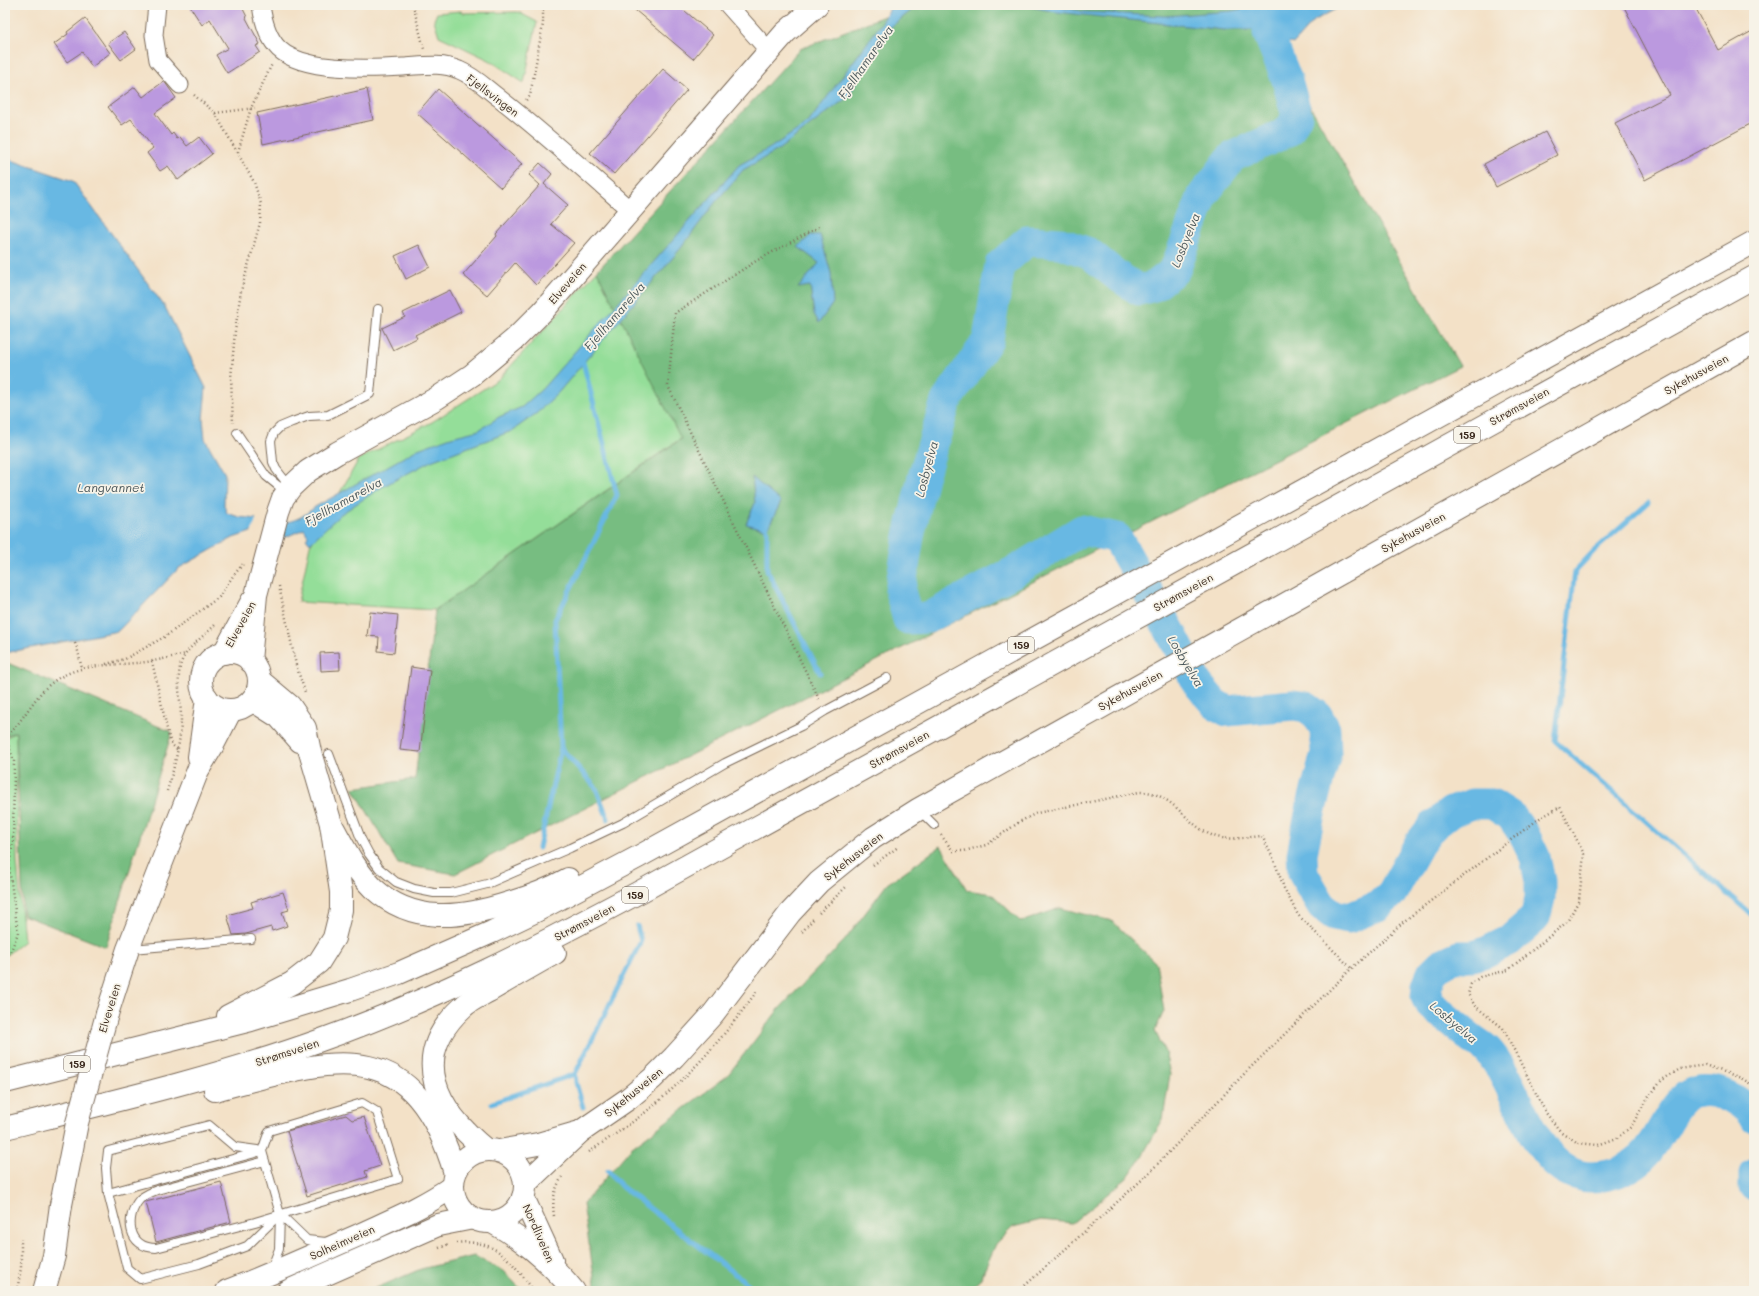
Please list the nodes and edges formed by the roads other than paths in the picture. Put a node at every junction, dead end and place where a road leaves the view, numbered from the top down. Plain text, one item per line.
1 (157, 5) edge
2 (261, 5) edge
3 (728, 5) edge
4 (816, 5) edge
5 (769, 51) junction
6 (180, 85) road end
7 (630, 210) junction
8 (1754, 241) edge
9 (1754, 277) edge
10 (378, 309) dead end
11 (1754, 342) edge
12 (237, 433) road end
13 (285, 497) junction
14 (256, 595) junction
15 (224, 653) junction
16 (254, 670) junction
17 (1037, 673) junction
18 (887, 678) dead end
19 (929, 696) junction
20 (207, 698) junction
21 (252, 700) junction
22 (231, 710) junction
23 (320, 753) junction
24 (198, 770) junction
25 (919, 809) junction
26 (331, 824) junction
27 (934, 825) road end
28 (251, 939) dead end
29 (128, 949) junction
30 (193, 1035) junction
31 (5, 1082) edge
32 (5, 1128) edge
33 (580, 1132) junction
34 (5, 1138) edge
35 (262, 1151) junction
36 (493, 1151) junction
37 (265, 1161) junction
38 (454, 1179) junction
39 (524, 1191) junction
40 (108, 1193) junction
41 (280, 1214) junction
42 (482, 1220) junction
43 (343, 1242) junction
44 (54, 1256) junction
45 (556, 1269) junction
46 (265, 1276) junction
47 (44, 1291) edge
48 (59, 1291) edge
49 (227, 1291) edge
50 (288, 1291) edge
51 (574, 1291) edge

1 - 6 street
2 - 7 street, Fjellsvingen
3 - 5 street
4 - 5 main road, Elveveien
5 - 7 main road, Elveveien
7 - 13 main road, Elveveien
8 - 19 main road, 159
9 - 17 main road, Strømsveien / 159
10 - 13 lane
11 - 25 main road, Sykehusveien
12 - 13 lane
13 - 14 main road, Elveveien
14 - 15 main road, Elveveien
14 - 16 main road, Elveveien
15 - 16 main road, Elveveien
15 - 20 main road, Elveveien
16 - 21 main road, Elveveien
16 - 23 main road
17 - 32 main road, Strømsveien / 159
17 - 36 main road
18 - 23 lane
19 - 26 main road
19 - 30 main road, 159
20 - 22 main road
20 - 24 main road, Elveveien
21 - 22 main road
21 - 23 main road
22 - 24 main road, Elveveien
23 - 26 main road
24 - 29 main road, Elveveien
25 - 27 lane
25 - 33 main road, Sykehusveien
26 - 30 main road
28 - 29 lane
29 - 44 main road, Elveveien, bridge
30 - 31 main road, 159
33 - 36 main road, Sykehusveien
33 - 39 main road, Sykehusveien
34 - 38 main road
35 - 37 lane
35 - 40 lane
35 - 40 lane
35 - 41 lane
36 - 38 main road
36 - 39 main road
37 - 41 lane
37 - 41 lane
38 - 42 main road
38 - 43 main road, Solheimveien
39 - 42 main road
39 - 45 main road, Nordliveien
40 - 41 lane
41 - 43 lane
41 - 46 lane
42 - 45 main road, Nordliveien
42 - 50 main road, Solheimveien
43 - 46 main road, Solheimveien
44 - 47 main road, Elveveien
44 - 48 main road, Elveveien
45 - 51 main road, Nordliveien
46 - 49 main road, Solheimveien

